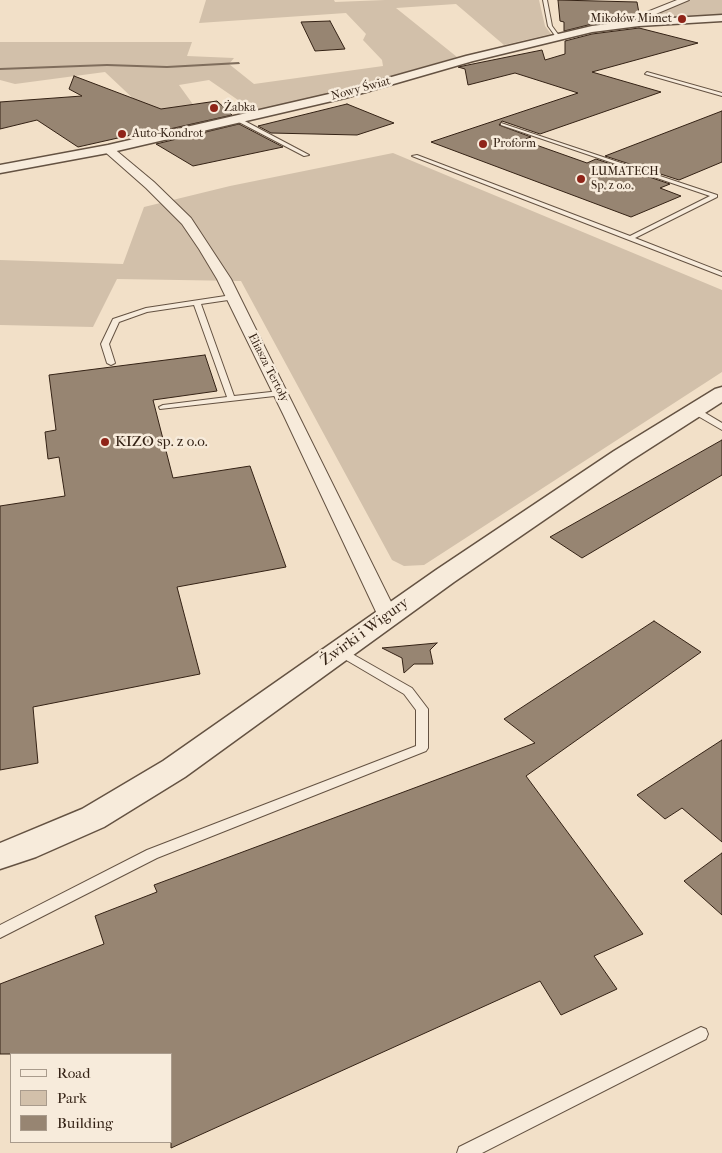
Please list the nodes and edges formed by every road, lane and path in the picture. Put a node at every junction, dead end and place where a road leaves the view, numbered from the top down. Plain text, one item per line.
1 (545, 0) edge
2 (685, 0) edge
3 (722, 18) edge
4 (639, 23) junction
5 (558, 36) junction
6 (647, 73) dead end
7 (722, 94) edge
8 (237, 119) junction
9 (503, 124) dead end
10 (108, 149) junction
11 (306, 155) dead end
12 (415, 156) dead end
13 (0, 169) edge
14 (630, 238) junction
15 (722, 274) edge
16 (232, 297) junction
17 (197, 302) junction
18 (111, 363) dead end
19 (280, 392) junction
20 (722, 393) edge
21 (231, 398) junction
22 (162, 407) dead end
23 (694, 410) junction
24 (722, 426) edge
25 (388, 616) junction
26 (339, 651) junction
27 (0, 856) edge
28 (0, 932) edge
29 (701, 1034) dead end
30 (465, 1153) edge

1 - 5 lane
2 - 4 street
3 - 4 street, Nowy Świat
4 - 5 street, Nowy Świat
5 - 8 street, Nowy Świat
6 - 7 lane
8 - 10 street, Nowy Świat
8 - 11 lane
9 - 14 lane
10 - 13 street, Nowy Świat
10 - 16 street, Eliasza Tertoły
12 - 14 lane
14 - 15 lane
16 - 17 lane
16 - 19 street, Eliasza Tertoły
17 - 18 lane
17 - 21 lane
19 - 21 lane
19 - 25 street, Eliasza Tertoły
20 - 23 street, Żwirki i Wigury
21 - 22 lane
23 - 24 lane
23 - 25 street, Żwirki i Wigury
25 - 26 street, Żwirki i Wigury
26 - 27 street, Żwirki i Wigury
26 - 28 lane
29 - 30 lane

